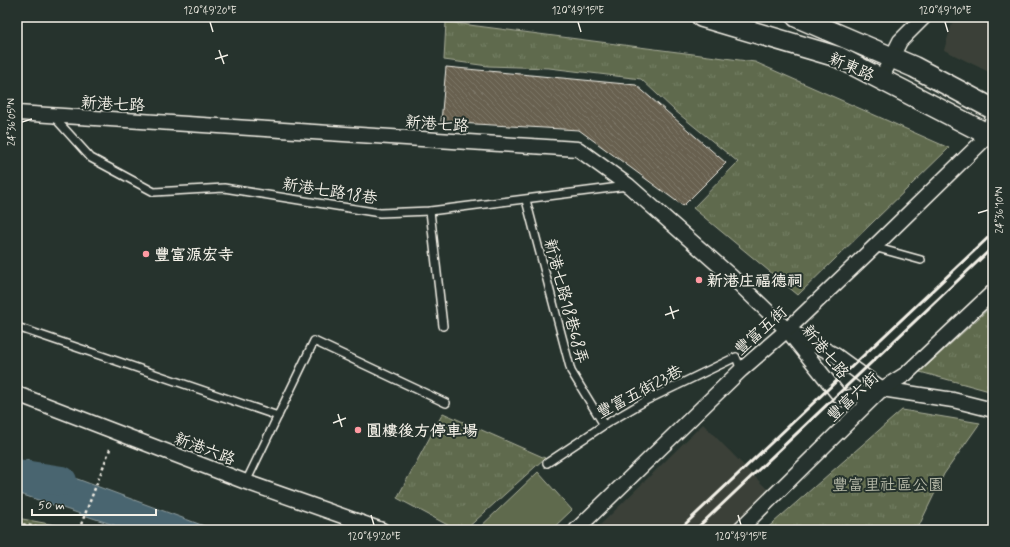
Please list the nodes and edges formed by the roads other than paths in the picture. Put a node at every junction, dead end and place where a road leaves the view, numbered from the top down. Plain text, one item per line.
1 (702, 17) edge
2 (797, 17) edge
3 (924, 17) edge
4 (891, 57) junction
5 (881, 79) junction
6 (993, 110) edge
7 (17, 113) edge
8 (53, 116) junction
9 (991, 130) edge
10 (629, 186) junction
11 (526, 200) junction
12 (430, 211) junction
13 (874, 247) junction
14 (921, 260) dead end
15 (993, 292) edge
16 (443, 326) dead end
17 (17, 327) edge
18 (787, 330) junction
19 (741, 370) junction
20 (882, 389) junction
21 (17, 394) edge
22 (446, 403) dead end
23 (993, 410) edge
24 (278, 416) junction
25 (604, 425) junction
26 (547, 463) dead end
27 (246, 482) junction
28 (382, 530) edge
29 (576, 530) edge
30 (739, 530) edge

1 - 5 main road, 新東路
2 - 4 main road, 新東路
3 - 4 street
4 - 5 street
4 - 6 main road, 新東路
5 - 9 main road, 新東路
7 - 8 street, 新港七路
8 - 10 street, 新港七路
8 - 12 lane, 新港七路18巷
9 - 13 street, 豐富五街
10 - 11 lane, 新港七路18巷
10 - 18 street, 新港七路
11 - 12 lane, 新港七路18巷
11 - 25 lane, 新港七路18巷68弄
12 - 16 lane
13 - 14 lane
13 - 18 street, 豐富五街
15 - 20 street, 豐富六街
17 - 24 lane
18 - 19 street, 豐富五街
18 - 20 street, 新港七路
18 - 20 street, 新港七路
19 - 25 lane, 豐富五街23巷
19 - 29 street, 豐富五街
20 - 23 street, 新港七路
20 - 30 street, 豐富六街
21 - 27 street, 新港六路
22 - 24 lane
24 - 27 lane
25 - 26 lane, 豐富五街23巷
27 - 28 street, 新港六路

